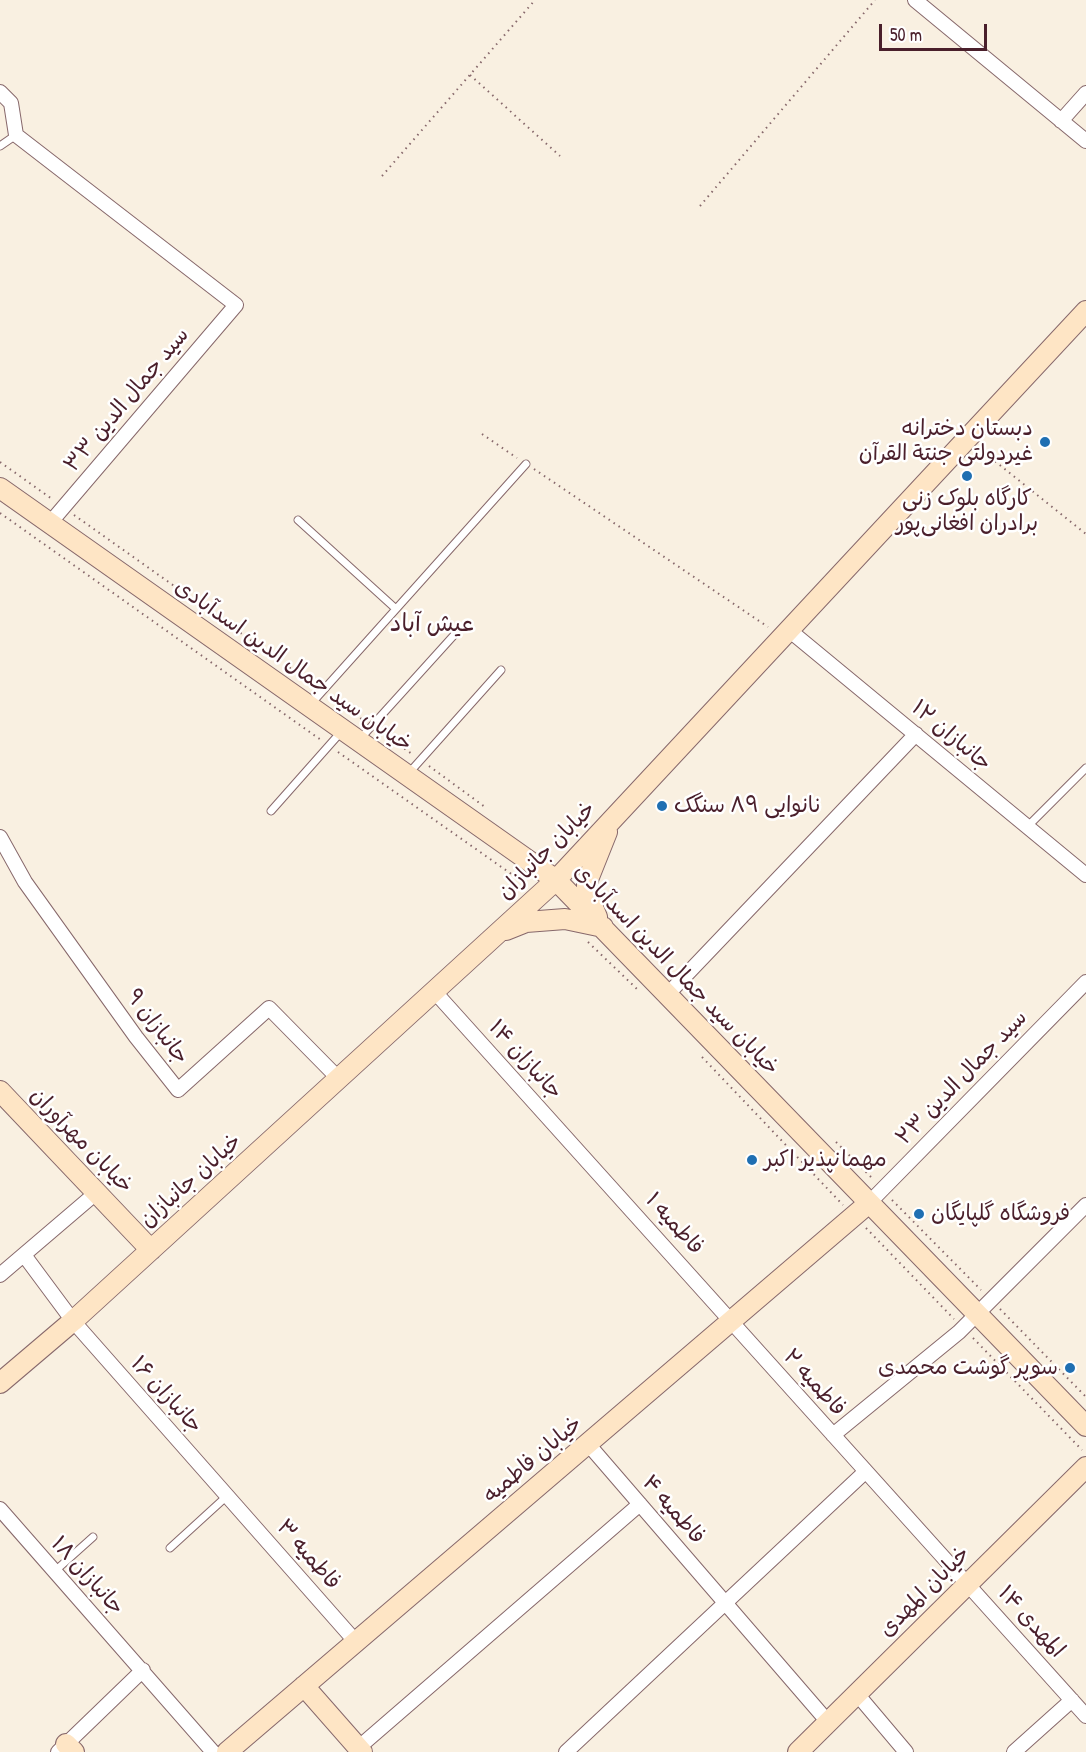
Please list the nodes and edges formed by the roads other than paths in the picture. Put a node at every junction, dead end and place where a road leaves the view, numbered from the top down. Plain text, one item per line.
1 (915, 0) edge
2 (0, 93) edge
3 (1086, 93) edge
4 (1061, 121) junction
5 (16, 135) junction
6 (1086, 141) edge
7 (0, 146) edge
8 (1086, 311) edge
9 (526, 464) road end
10 (0, 488) edge
11 (298, 520) dead end
12 (50, 523) junction
13 (396, 609) junction
14 (786, 633) junction
15 (455, 634) dead end
16 (501, 670) dead end
17 (309, 706) junction
18 (916, 734) junction
19 (351, 736) junction
20 (1086, 768) edge
21 (407, 775) junction
22 (271, 811) dead end
23 (612, 821) junction
24 (1028, 827) junction
25 (0, 837) edge
26 (1086, 875) edge
27 (556, 880) junction
28 (603, 927) junction
29 (499, 932) junction
30 (1086, 982) edge
31 (434, 992) junction
32 (667, 995) junction
33 (339, 1078) junction
34 (0, 1091) edge
35 (584, 1156) joint
36 (96, 1193) junction
37 (1086, 1205) edge
38 (862, 1210) junction
39 (151, 1250) junction
40 (24, 1255) junction
41 (0, 1275) edge
42 (977, 1314) junction
43 (73, 1321) junction
44 (732, 1321) junction
45 (0, 1383) edge
46 (1086, 1426) edge
47 (832, 1435) junction
48 (588, 1444) junction
49 (1086, 1467) edge
50 (865, 1472) junction
51 (228, 1496) junction
52 (640, 1504) junction
53 (0, 1509) edge
54 (93, 1537) dead end
55 (170, 1548) dead end
56 (54, 1571) junction
57 (967, 1585) junction
58 (725, 1603) junction
59 (356, 1642) junction
60 (143, 1670) junction
61 (304, 1686) junction
62 (857, 1694) junction
63 (1072, 1700) junction
64 (1086, 1716) edge
65 (828, 1722) junction
66 (66, 1749) edge
67 (360, 1750) edge
68 (213, 1752) edge
69 (227, 1752) edge
70 (566, 1752) edge
71 (798, 1752) edge
72 (906, 1752) edge
73 (1014, 1752) edge

1 - 4 street
2 - 5 street
3 - 4 street
4 - 6 street
5 - 7 lane
5 - 12 street, سید جمال الدین ۳۳
8 - 14 main road, خیابان جانبازان
9 - 13 lane
10 - 12 main road, خیابان سید جمال الدین اسدآبادی
11 - 13 lane
12 - 17 main road, خیابان سید جمال الدین اسدآبادی
13 - 17 lane
14 - 18 street, جانبازان ۱۲
14 - 23 main road, خیابان جانبازان
15 - 19 lane
16 - 21 lane
17 - 19 main road, خیابان سید جمال الدین اسدآبادی
18 - 24 street, جانبازان ۱۲
18 - 32 street
19 - 21 main road, خیابان سید جمال الدین اسدآبادی
19 - 22 lane
20 - 24 lane
21 - 27 main road, خیابان سید جمال الدین اسدآبادی
23 - 27 main road, خیابان جانبازان
23 - 28 main road
24 - 26 street, جانبازان ۱۲
25 - 33 street, جانبازان ۹
27 - 28 main road, خیابان سید جمال الدین اسدآبادی
27 - 29 main road, خیابان جانبازان
28 - 29 main road
28 - 32 main road, خیابان سید جمال الدین اسدآبادی
29 - 31 main road, خیابان جانبازان
30 - 38 street, سید جمال الدین ۲۳
31 - 33 main road, خیابان جانبازان
31 - 35 street, جانبازان ۱۴
32 - 38 main road, خیابان سید جمال الدین اسدآبادی
33 - 39 main road, خیابان جانبازان
34 - 36 main road, خیابان مهرآوران
35 - 44 street, فاطمیه ۱
36 - 39 main road, خیابان مهرآوران
36 - 40 street
37 - 42 street
38 - 42 main road, خیابان سید جمال الدین اسدآبادی
38 - 44 main road, خیابان فاطمیه
39 - 43 main road, خیابان جانبازان
40 - 41 street
40 - 43 street, جانبازان ۱۶
42 - 46 main road, خیابان سید جمال الدین اسدآبادی
42 - 47 street
43 - 45 main road, خیابان جانبازان
43 - 51 street, جانبازان ۱۶
44 - 47 street, فاطمیه ۲
44 - 48 main road, خیابان فاطمیه
47 - 50 street, فاطمیه ۲
48 - 52 street, فاطمیه ۴
48 - 59 main road, خیابان فاطمیه
49 - 57 main road, خیابان المهدی
50 - 57 street, فاطمیه ۲
50 - 58 street
51 - 55 lane
51 - 59 street, فاطمیه ۳
52 - 58 street, فاطمیه ۴
52 - 67 street
53 - 56 street, جانبازان ۱۸
54 - 56 lane
56 - 60 street, جانبازان ۱۸
57 - 62 main road, خیابان المهدی
57 - 63 street, المهدی ۱۴
58 - 65 street, فاطمیه ۴
58 - 70 street
59 - 61 main road, خیابان فاطمیه
60 - 66 street
60 - 68 street, جانبازان ۱۸
61 - 67 main road
61 - 69 main road, خیابان فاطمیه
62 - 65 main road, خیابان المهدی
62 - 72 street
63 - 64 street, المهدی ۱۴
63 - 73 street
65 - 71 main road, خیابان المهدی

